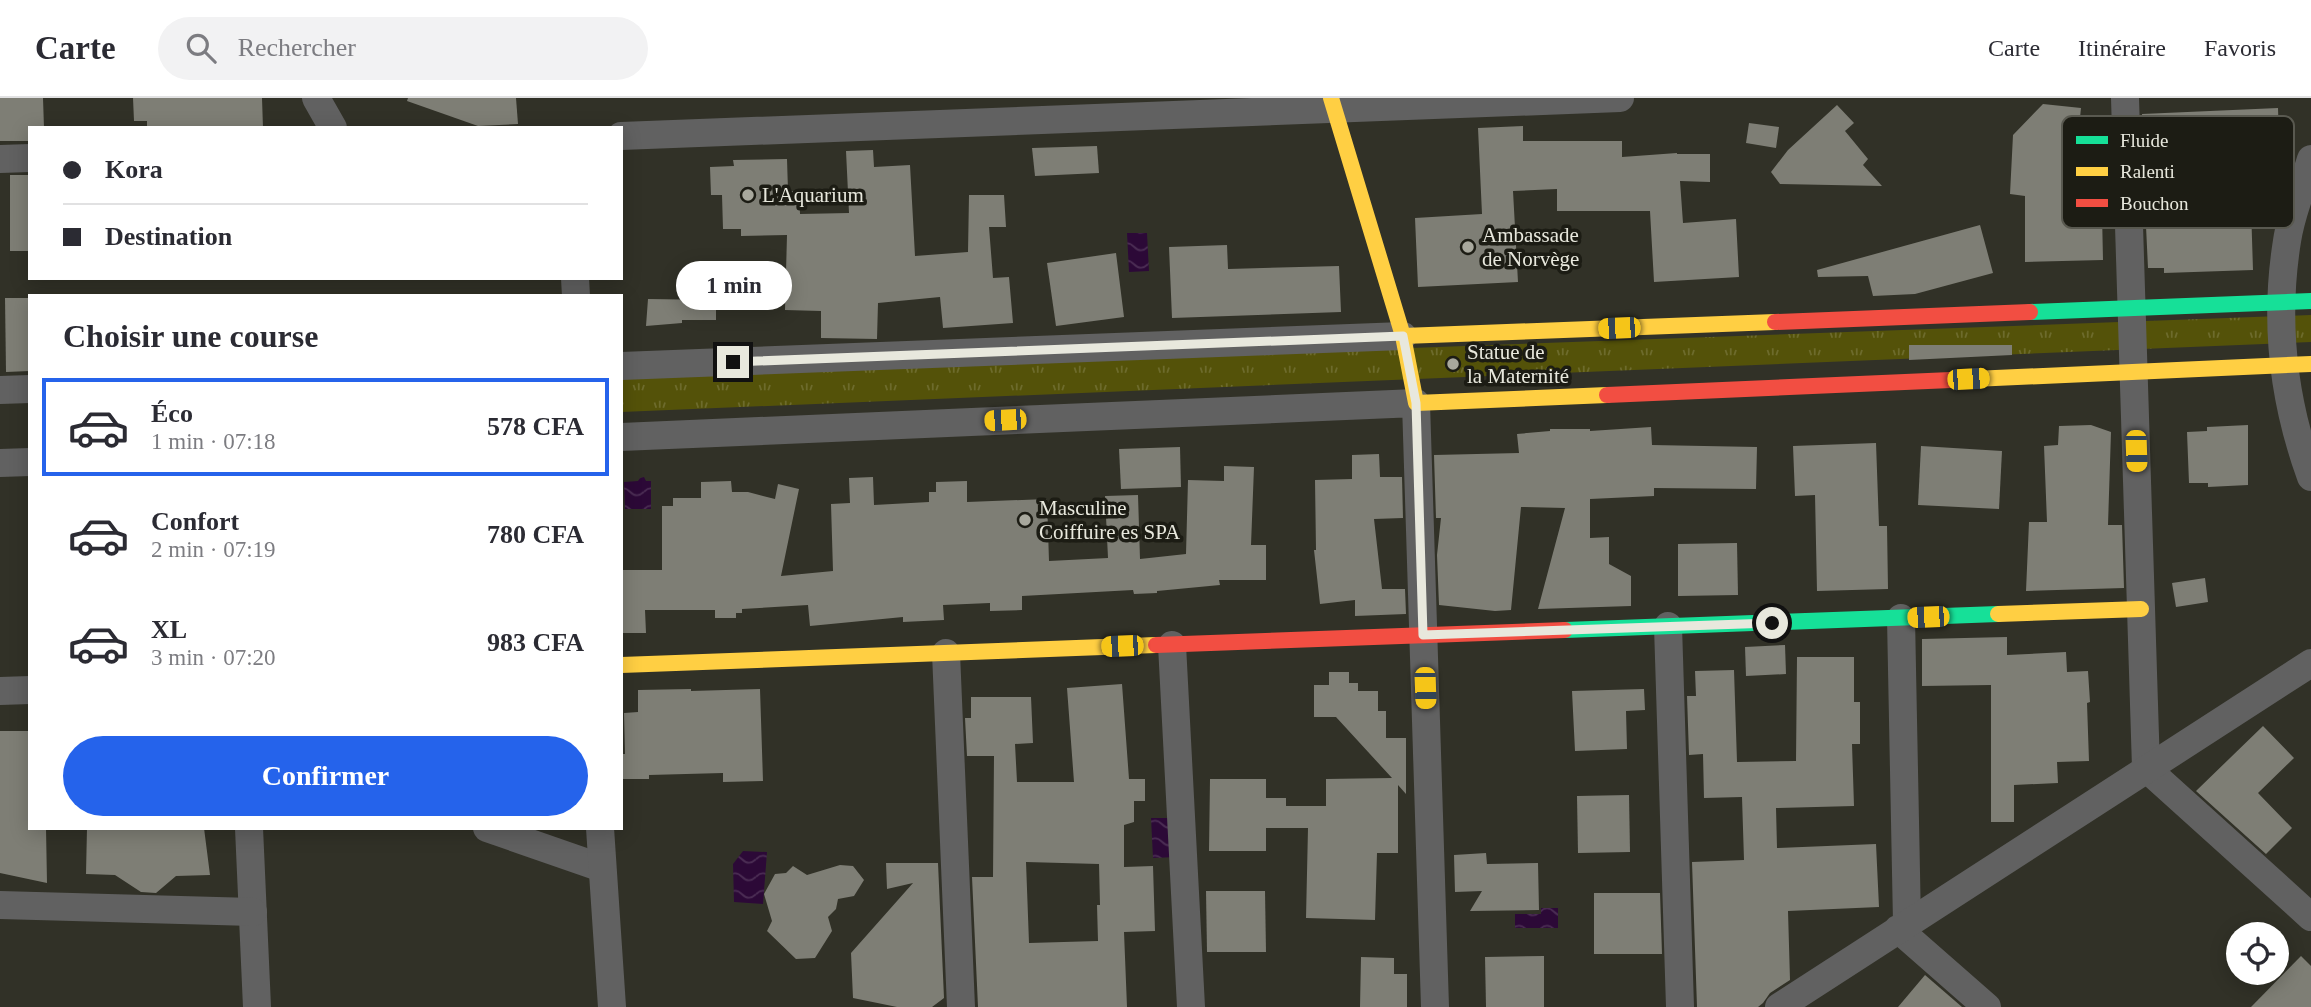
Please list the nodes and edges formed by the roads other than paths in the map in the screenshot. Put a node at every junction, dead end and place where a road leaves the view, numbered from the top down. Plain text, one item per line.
1 (316, 98) edge
2 (1620, 98) edge
3 (2125, 98) edge
4 (1405, 102) edge
5 (1333, 103) edge
6 (2126, 116) edge
7 (332, 126) edge
8 (623, 136) edge
9 (28, 158) edge
10 (0, 159) edge
11 (2311, 159) edge
12 (2294, 216) edge
13 (2129, 228) edge
14 (2290, 228) edge
15 (2311, 301) edge
16 (2281, 302) junction
17 (2132, 308) junction
18 (1403, 336) junction
19 (2311, 364) edge
20 (2282, 365) junction
21 (623, 366) edge
22 (2134, 372) junction
23 (28, 389) edge
24 (0, 390) edge
25 (1416, 403) junction
26 (623, 437) edge
27 (28, 462) edge
28 (0, 463) edge
29 (2311, 477) edge
30 (2141, 609) junction
31 (1901, 618) junction
32 (1668, 626) junction
33 (1423, 635) junction
34 (1172, 645) junction
35 (946, 653) junction
36 (2311, 663) edge
37 (623, 665) edge
38 (28, 690) edge
39 (0, 691) edge
40 (2146, 768) junction
41 (249, 830) edge
42 (492, 830) edge
43 (600, 830) edge
44 (602, 868) junction
45 (0, 905) edge
46 (253, 912) junction
47 (2311, 917) edge
48 (1902, 926) junction
49 (257, 1007) edge
50 (612, 1007) edge
51 (961, 1007) edge
52 (1191, 1007) edge
53 (1435, 1007) edge
54 (1680, 1007) edge
55 (1779, 1007) edge
56 (1987, 1007) edge

1 - 7 street
2 - 4 street
3 - 6 street
4 - 5 street
5 - 8 street
5 - 18 street
9 - 10 street
11 - 12 street
13 - 17 street
14 - 16 street
15 - 16 street
16 - 17 street
16 - 20 street
17 - 18 street
17 - 22 street
18 - 21 street
18 - 25 street
19 - 20 street
20 - 22 street
20 - 29 street
22 - 25 street
22 - 30 street
23 - 24 street
25 - 26 street
25 - 33 street
27 - 28 street
30 - 31 street
30 - 40 street
31 - 32 street
31 - 48 street
32 - 33 street
32 - 54 street
33 - 34 street
33 - 53 street
34 - 35 street
34 - 52 street
35 - 37 street
35 - 51 street
36 - 40 street
38 - 39 street
40 - 47 street
40 - 48 street
41 - 46 street
42 - 44 street
43 - 44 street
44 - 50 street
45 - 46 street
46 - 49 street
48 - 55 street
48 - 56 street

